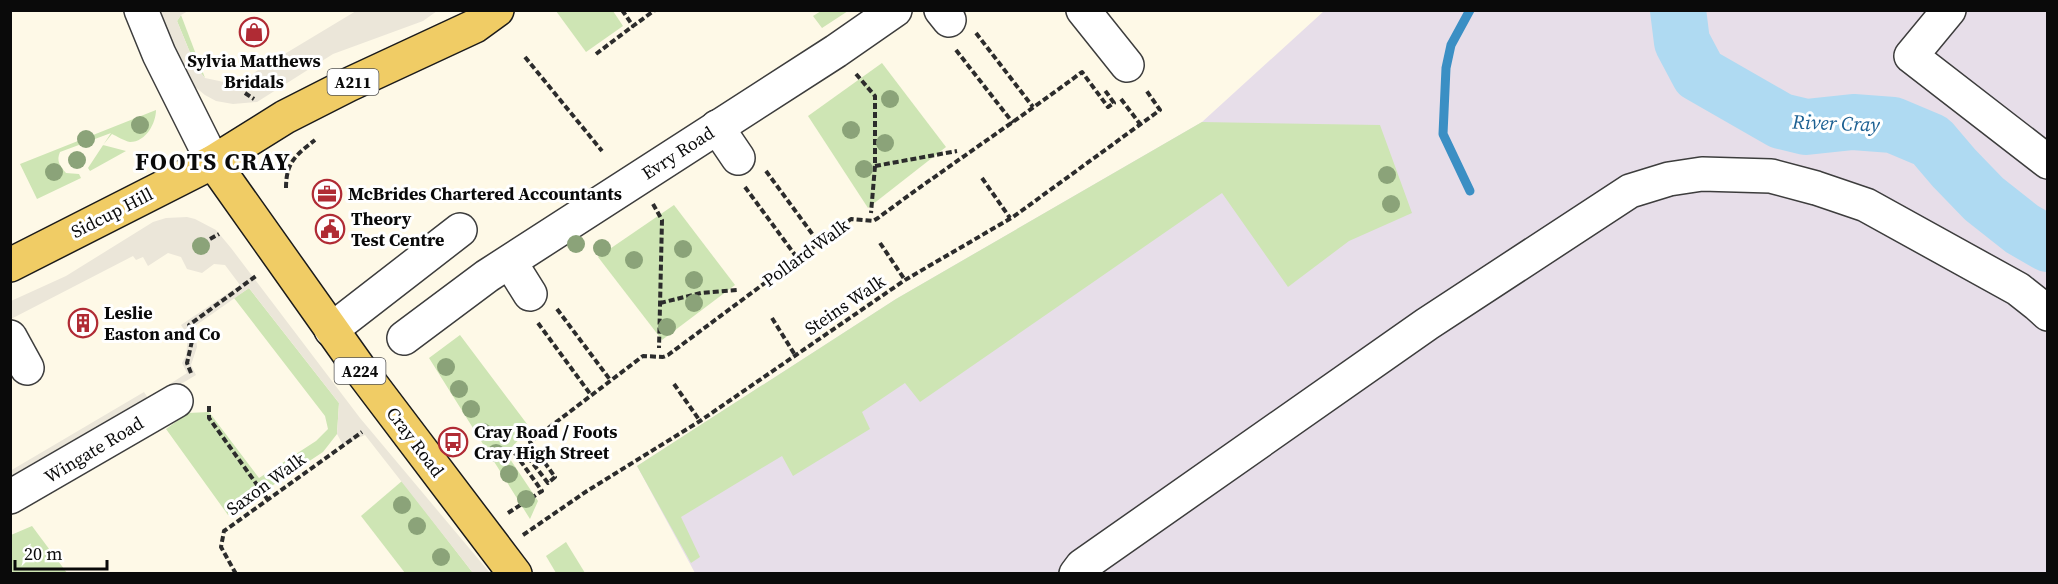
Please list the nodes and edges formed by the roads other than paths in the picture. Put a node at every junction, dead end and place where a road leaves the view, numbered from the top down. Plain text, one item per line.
1 (141, 10) edge
2 (895, 10) edge
3 (1083, 10) edge
4 (1949, 10) edge
5 (480, 16) edge
6 (1128, 65) road end
7 (717, 128) junction
8 (213, 162) junction
9 (2048, 162) edge
10 (746, 167) road end
11 (460, 230) dead end
12 (510, 262) junction
13 (10, 265) edge
14 (537, 303) road end
15 (2048, 314) edge
16 (331, 330) junction
17 (10, 337) edge
18 (404, 338) dead end
19 (27, 368) dead end
20 (184, 389) road end
21 (10, 497) edge
22 (499, 552) edge
23 (1076, 573) edge

1 - 8 street
2 - 7 street, Evry Road
3 - 6 street
4 - 9 street
5 - 8 main road, A211
7 - 10 street
7 - 12 street, Evry Road
8 - 13 main road, Sidcup Hill / A211
8 - 16 main road, Cray Road / A224
11 - 16 street
12 - 14 street
12 - 18 street, Evry Road
15 - 23 street
16 - 22 main road, Cray Road / A224
17 - 19 street
20 - 21 street, Wingate Road

